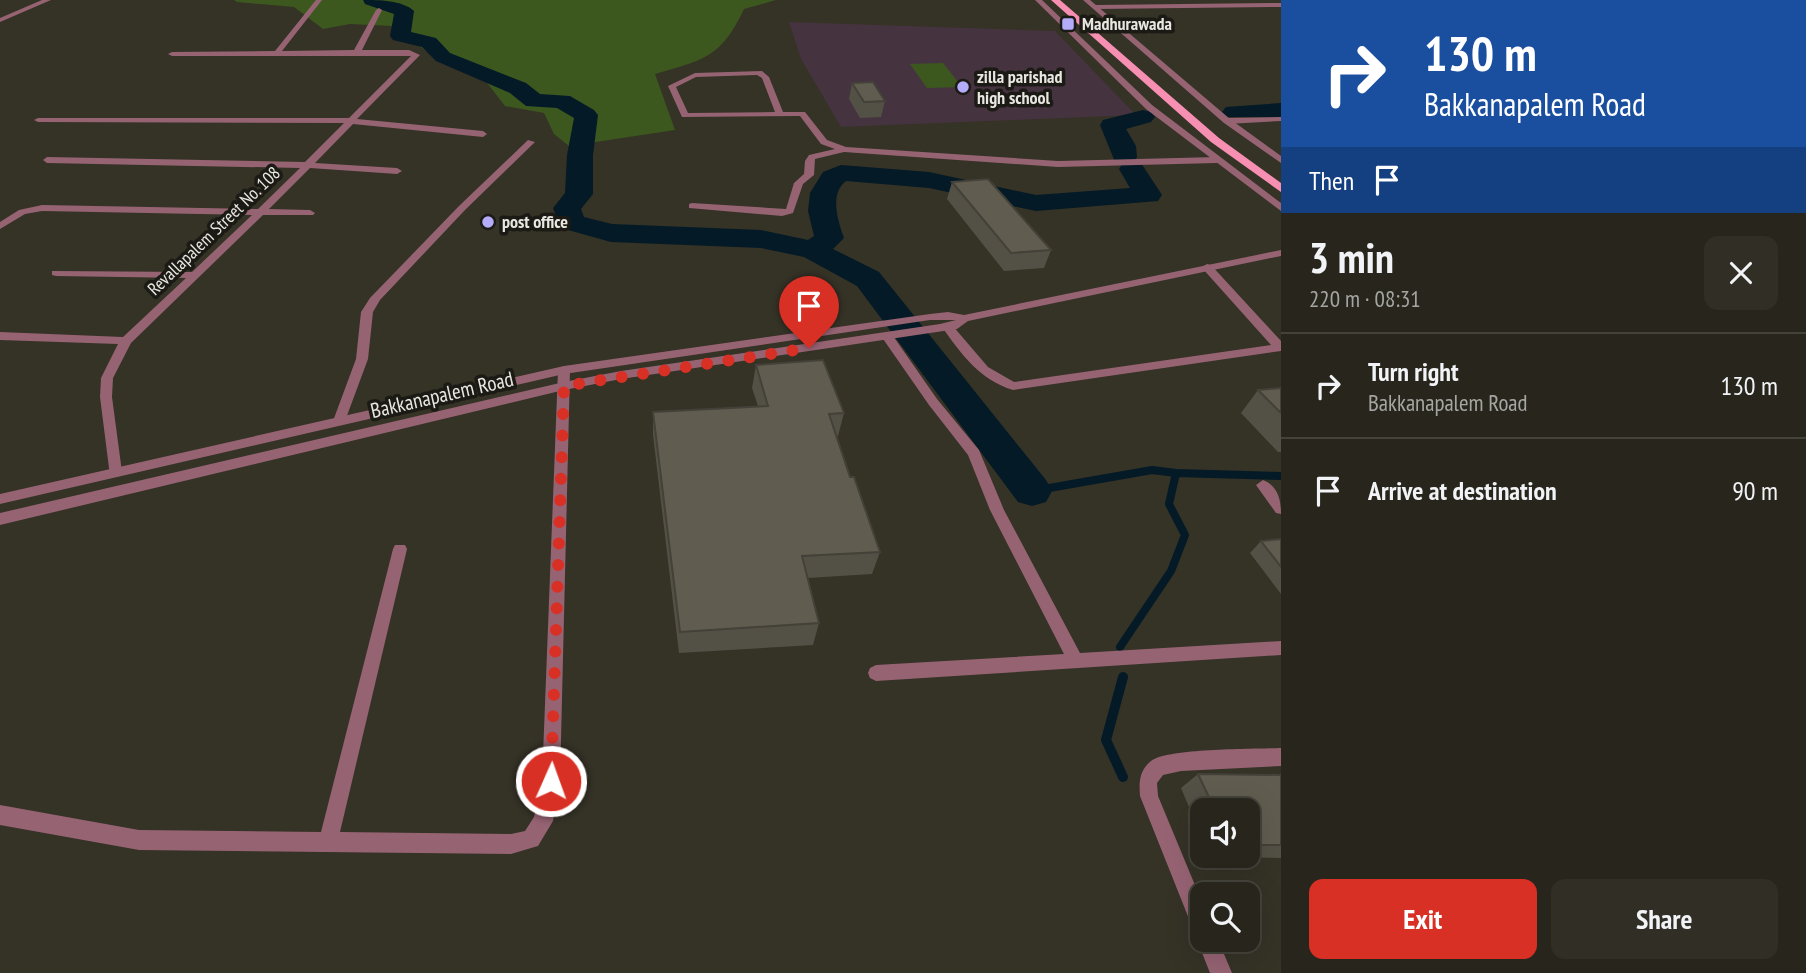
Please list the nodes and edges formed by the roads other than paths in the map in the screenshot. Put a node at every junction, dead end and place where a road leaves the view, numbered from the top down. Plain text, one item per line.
1 (48, 0) edge
2 (318, 0) edge
3 (1038, 0) edge
4 (1055, 0) edge
5 (28, 2) dead end
6 (40, 4) junction
7 (1083, 4) edge
8 (1281, 5) edge
9 (1095, 7) junction
10 (379, 10) dead end
11 (2, 17) edge
12 (357, 52) junction
13 (277, 53) junction
14 (172, 54) dead end
15 (780, 114) junction
16 (1281, 119) edge
17 (38, 120) dead end
18 (350, 121) junction
19 (1227, 121) junction
20 (483, 134) dead end
21 (531, 142) dead end
22 (845, 150) junction
23 (47, 160) dead end
24 (1217, 160) junction
25 (1281, 160) edge
26 (307, 165) junction
27 (397, 172) dead end
28 (1281, 173) edge
29 (1281, 188) edge
30 (692, 206) dead end
31 (1281, 208) edge
32 (263, 210) junction
33 (310, 213) dead end
34 (0, 226) edge
35 (1281, 253) edge
36 (1207, 267) junction
37 (199, 271) junction
38 (56, 273) dead end
39 (964, 318) junction
40 (944, 328) junction
41 (892, 332) junction
42 (0, 336) edge
43 (126, 341) junction
44 (1281, 347) edge
45 (564, 378) junction
46 (339, 421) junction
47 (115, 472) junction
48 (1263, 485) dead end
49 (0, 499) edge
50 (1281, 509) edge
51 (0, 519) edge
52 (400, 549) dead end
53 (1281, 648) edge
54 (1076, 661) junction
55 (876, 673) dead end
56 (1281, 757) edge
57 (0, 814) edge
58 (328, 842) junction
59 (1190, 897) edge
60 (1213, 952) edge
61 (1221, 973) edge

1 - 6 street
2 - 13 street
3 - 24 street
4 - 29 main road
5 - 6 street
6 - 11 street
7 - 9 street
7 - 28 main road
8 - 9 street
9 - 19 street
10 - 12 street
12 - 13 street
12 - 18 street, Revallapalem Street No. 108
13 - 14 street
15 - 15 street
15 - 22 street
16 - 19 street
17 - 18 street
18 - 20 street
18 - 26 street, Revallapalem Street No. 108
19 - 25 street
21 - 46 street
22 - 24 street
22 - 30 street
23 - 26 street
24 - 31 street
26 - 27 street
26 - 32 street, Revallapalem Street No. 108
32 - 33 street
32 - 34 street
32 - 37 street, Revallapalem Street No. 108
35 - 36 street
36 - 39 street
36 - 44 street
37 - 38 street
37 - 43 street, Revallapalem Street No. 108
39 - 40 street
39 - 41 street
40 - 41 street
40 - 44 street
41 - 45 street, Bakkanapalem Road
41 - 54 street
42 - 43 street
43 - 47 street, Revallapalem Street No. 108
45 - 46 street
45 - 51 street, Bakkanapalem Road
45 - 58 street
46 - 47 street
47 - 49 street
48 - 50 street
52 - 58 street
53 - 54 street
54 - 55 street
56 - 59 street
57 - 58 street
60 - 61 street

